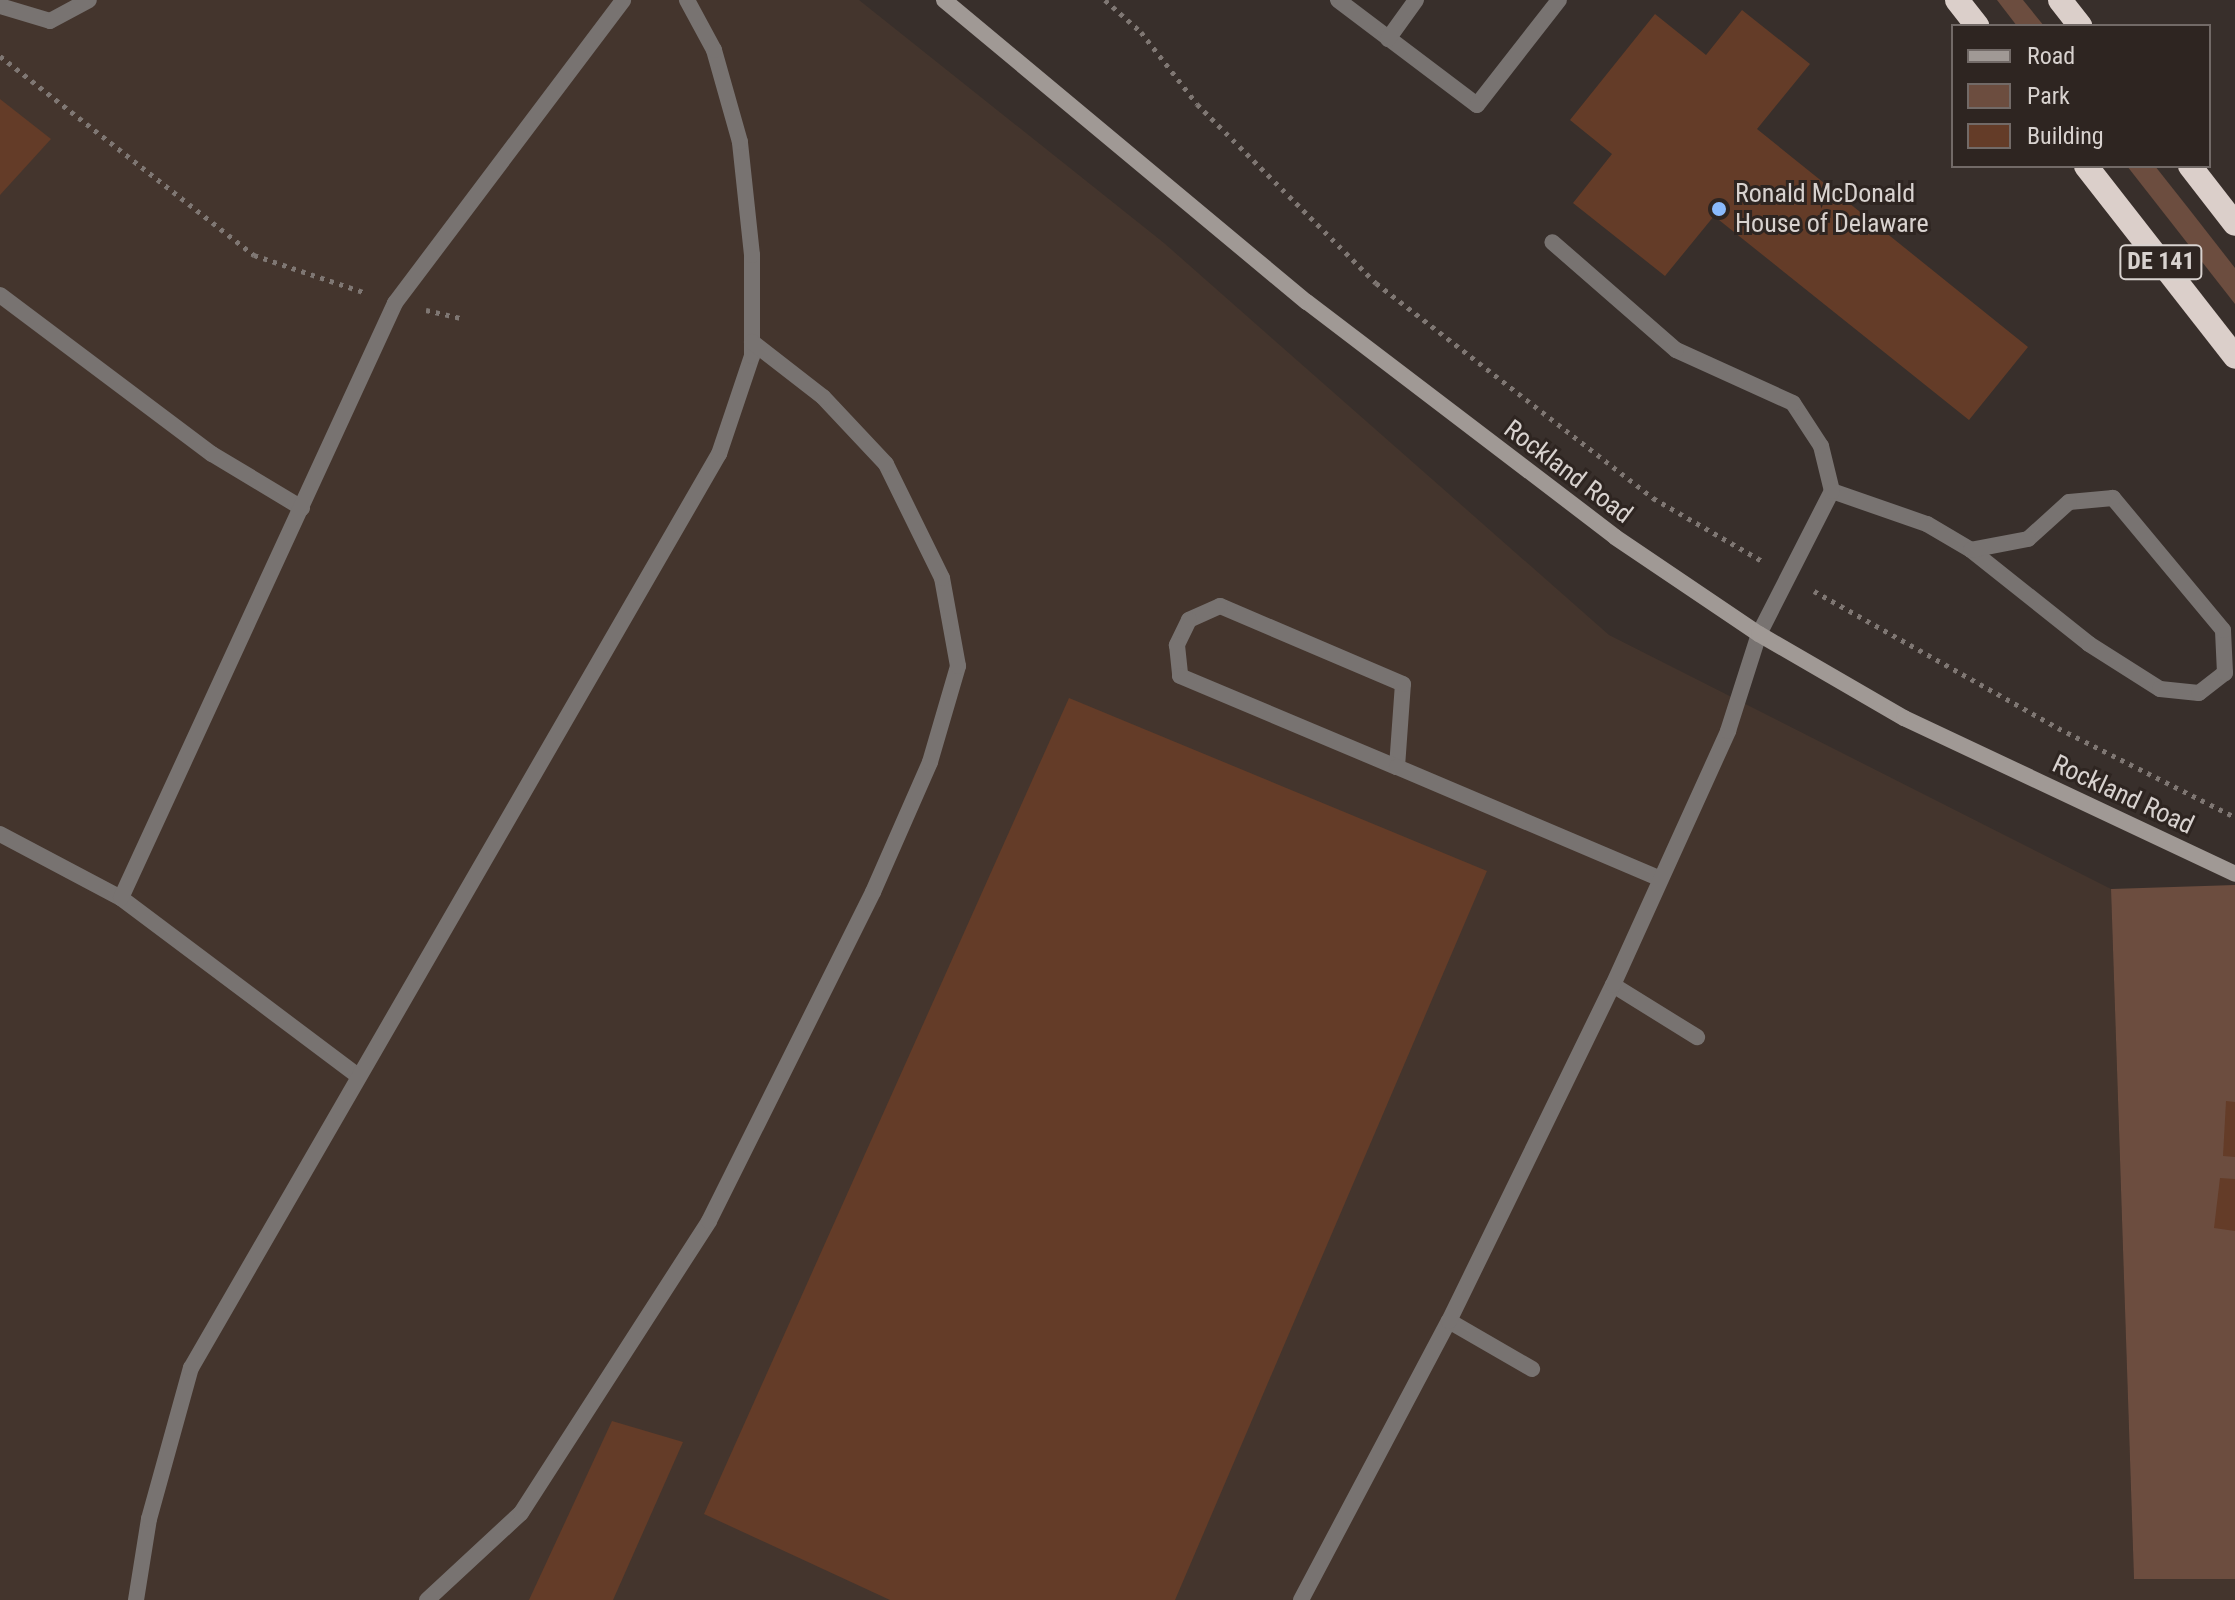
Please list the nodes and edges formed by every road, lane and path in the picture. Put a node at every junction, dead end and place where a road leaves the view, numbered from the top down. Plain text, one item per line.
1 (89, 0) edge
2 (623, 0) edge
3 (687, 0) edge
4 (944, 0) edge
5 (1105, 0) edge
6 (1338, 0) edge
7 (1416, 0) edge
8 (1559, 0) edge
9 (1957, 0) edge
10 (2060, 0) edge
11 (0, 6) edge
12 (1975, 24) edge
13 (2078, 24) edge
14 (1388, 39) junction
15 (0, 56) edge
16 (2088, 168) edge
17 (2192, 168) edge
18 (2235, 224) edge
19 (1552, 242) dead end
20 (0, 295) edge
21 (395, 303) junction
22 (460, 318) dead end
23 (752, 342) junction
24 (2235, 357) edge
25 (1832, 491) junction
26 (302, 508) junction
27 (1971, 550) junction
28 (1786, 574) junction
29 (1759, 634) junction
30 (1397, 767) junction
31 (2235, 817) edge
32 (0, 834) edge
33 (2235, 874) edge
34 (1659, 878) junction
35 (121, 898) junction
36 (1613, 985) junction
37 (1697, 1037) dead end
38 (357, 1075) junction
39 (1449, 1321) junction
40 (1532, 1369) dead end
41 (136, 1600) edge
42 (427, 1600) edge
43 (1301, 1600) edge

1 - 11 lane
2 - 21 lane
3 - 23 lane
4 - 29 street, Rockland Road
5 - 28 path
6 - 14 lane
7 - 14 lane
8 - 14 lane
9 - 12 highway
10 - 13 highway
15 - 21 path
16 - 24 highway, DE 141
17 - 18 highway, DE 141
19 - 25 lane
20 - 26 lane
21 - 22 path
21 - 26 lane
23 - 38 lane
23 - 42 lane
25 - 27 lane
25 - 28 lane
26 - 35 lane
27 - 27 lane
28 - 29 lane
28 - 31 path
29 - 33 street, Rockland Road
29 - 34 lane
30 - 30 lane
30 - 34 lane
32 - 35 lane
34 - 36 lane
35 - 38 lane
36 - 37 lane
36 - 39 lane
38 - 41 lane
39 - 40 lane
39 - 43 lane

